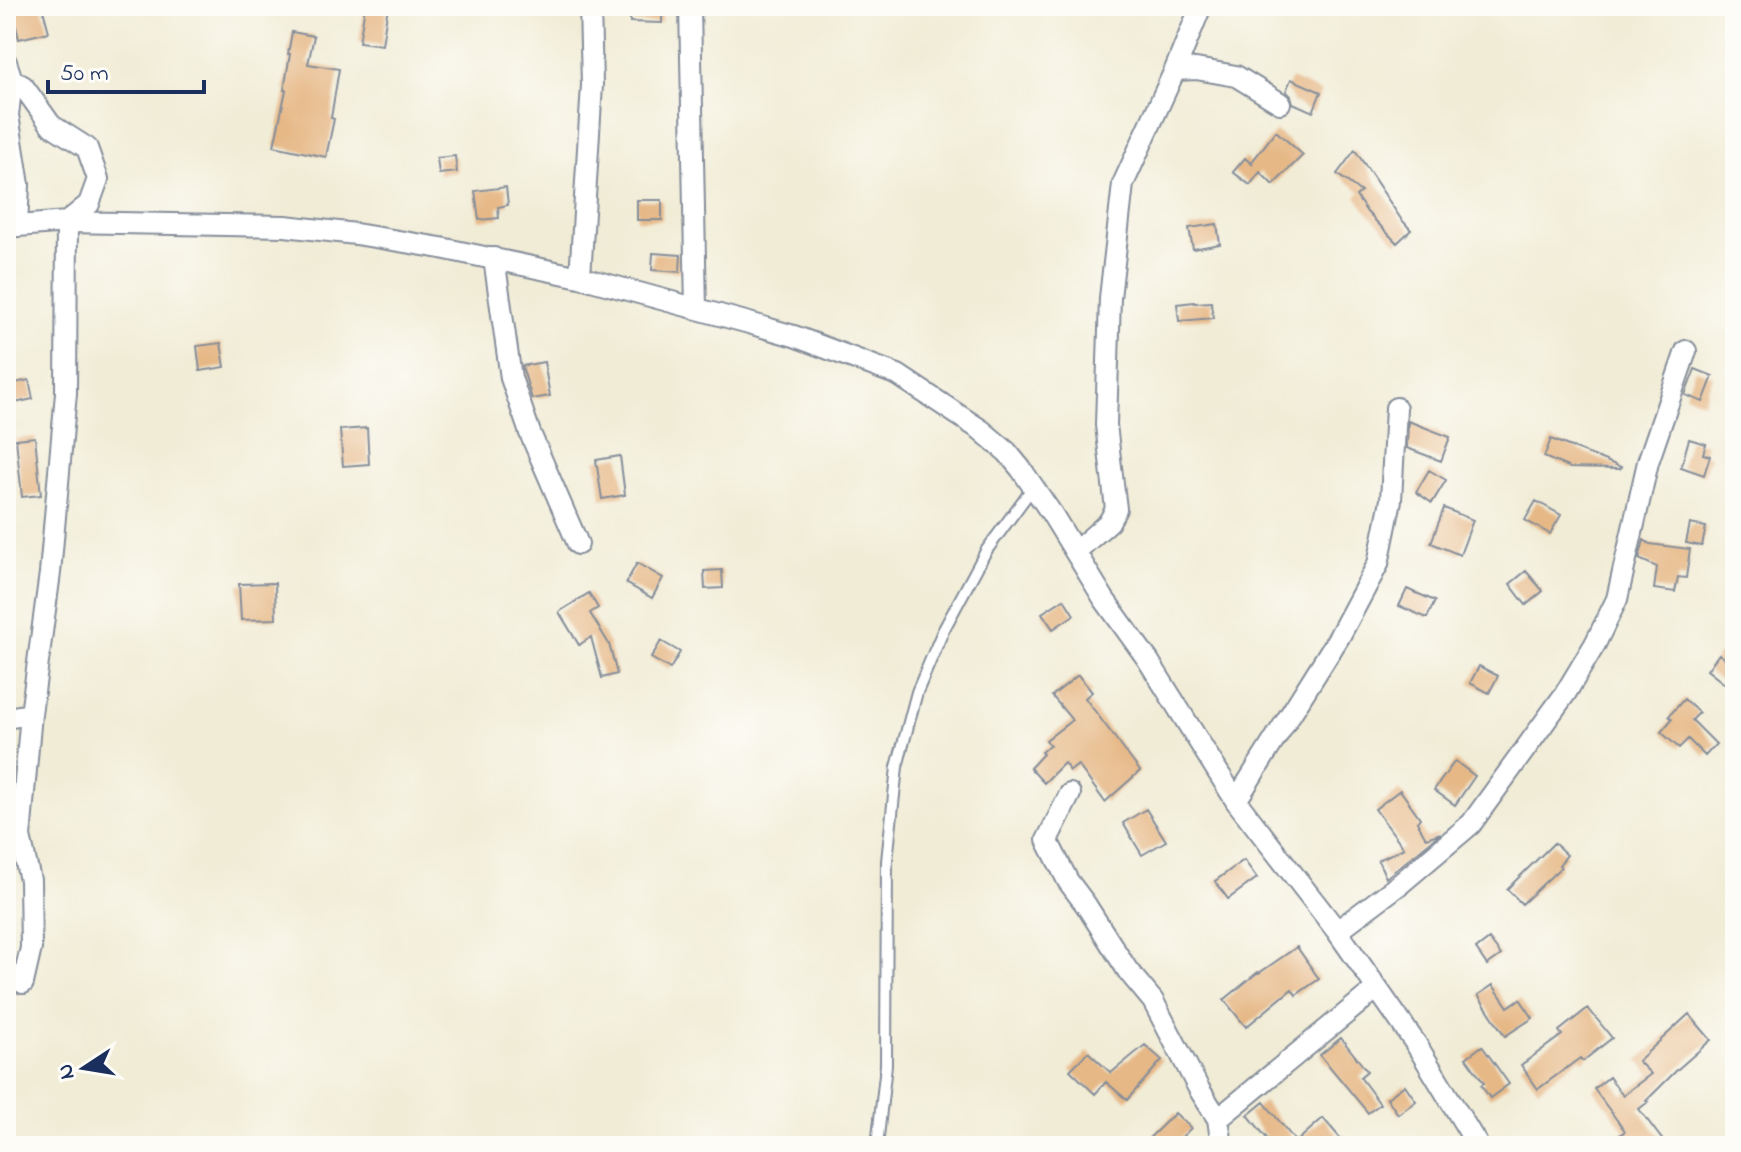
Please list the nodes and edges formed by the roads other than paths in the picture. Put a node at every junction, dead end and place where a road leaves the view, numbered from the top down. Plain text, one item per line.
1 (590, 6) edge
2 (690, 6) edge
3 (1201, 6) edge
4 (1175, 70) junction
5 (9, 71) edge
6 (1280, 103) dead end
7 (67, 222) junction
8 (12, 227) edge
9 (494, 258) junction
10 (580, 277) junction
11 (696, 309) junction
12 (1686, 351) dead end
13 (1396, 408) dead end
14 (1033, 487) junction
15 (578, 544) dead end
16 (1075, 552) junction
17 (31, 714) junction
18 (6, 718) edge
19 (1070, 794) dead end
20 (1236, 801) junction
21 (1337, 931) junction
22 (23, 983) dead end
23 (1377, 988) junction
24 (1218, 1119) junction
25 (877, 1146) edge
26 (1222, 1146) edge
27 (1478, 1146) edge

1 - 10 street
2 - 11 street
3 - 4 street
4 - 6 street
4 - 16 street
5 - 7 street
5 - 8 street
7 - 8 street
7 - 9 street
7 - 17 street
9 - 10 street
9 - 15 street
10 - 11 street
11 - 14 street
12 - 21 street
13 - 20 street
14 - 16 street
14 - 25 lane
16 - 20 street
17 - 18 street
17 - 22 street
19 - 24 street
20 - 21 street
21 - 23 street
23 - 24 street
23 - 27 street
24 - 26 street

